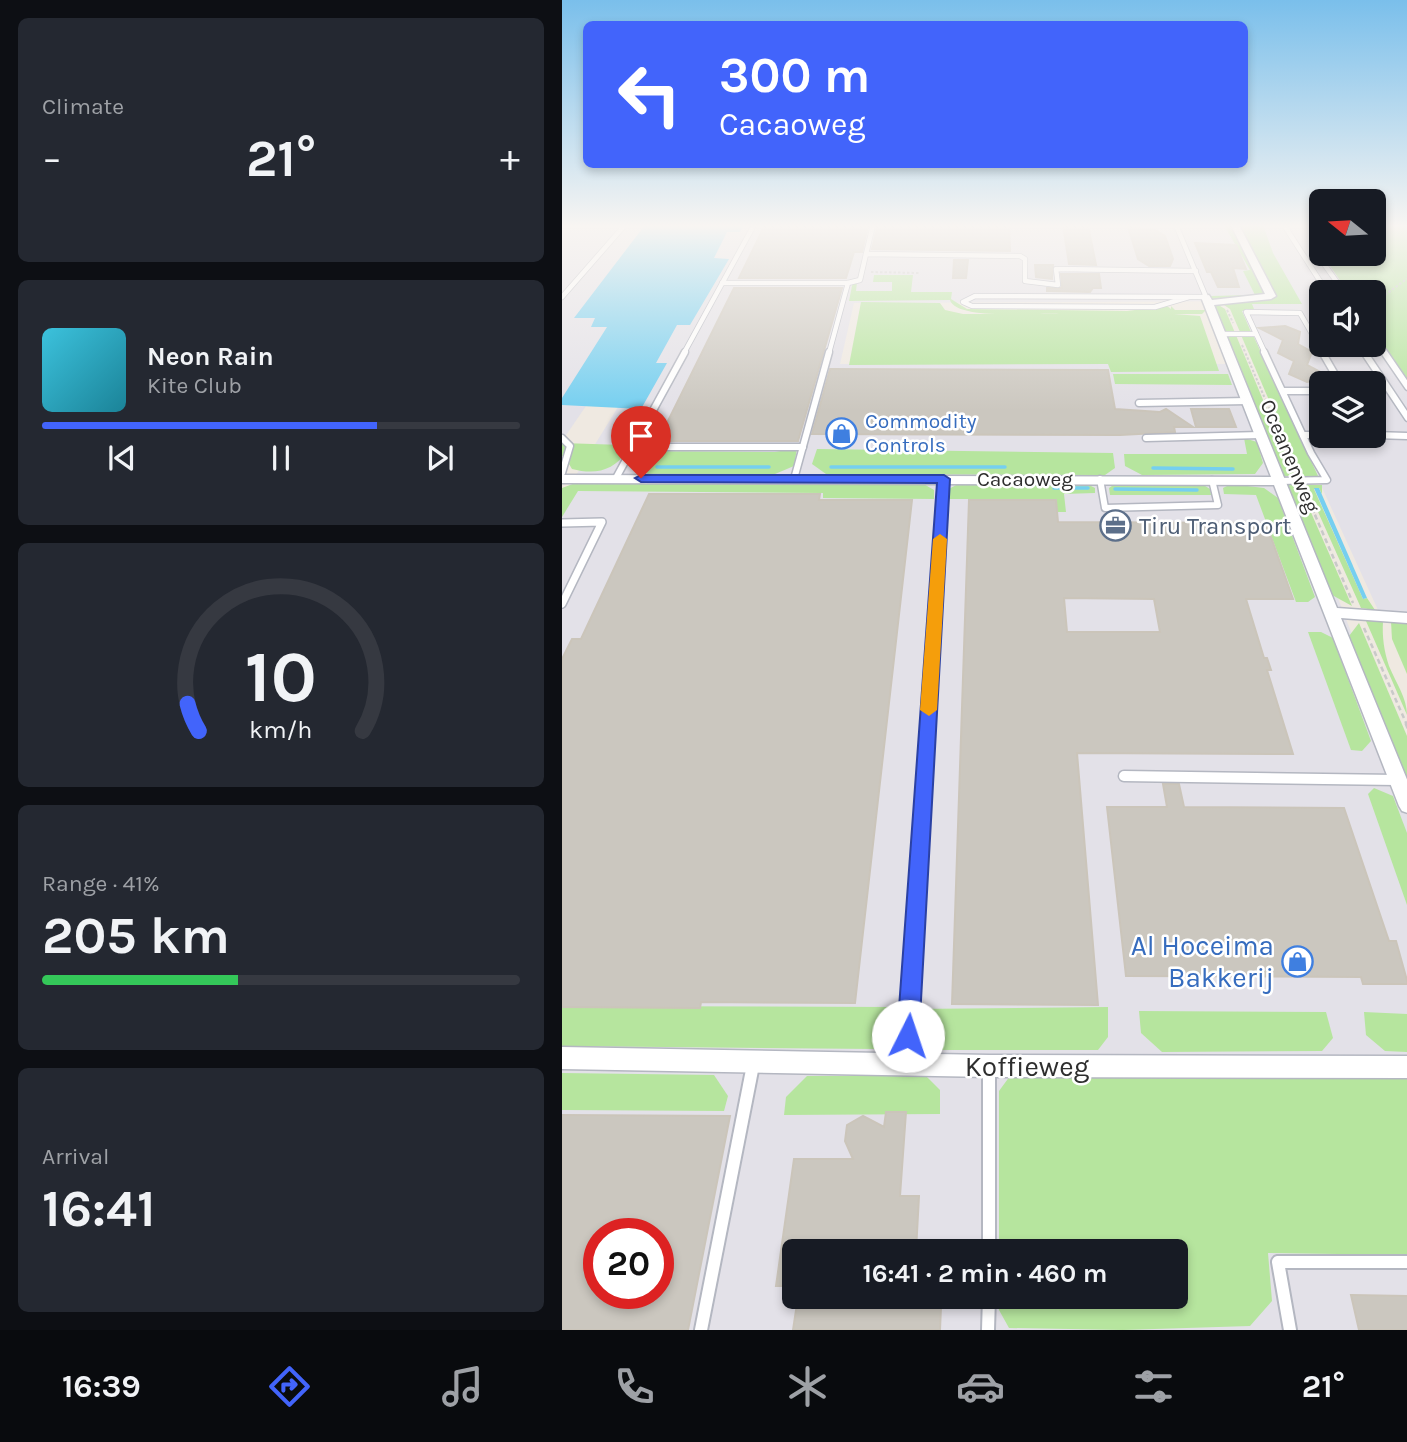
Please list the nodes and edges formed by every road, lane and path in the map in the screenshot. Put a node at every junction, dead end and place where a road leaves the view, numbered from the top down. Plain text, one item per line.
1 (720, 287) edge
2 (847, 287) edge
3 (1203, 287) edge
4 (1266, 287) edge
5 (1189, 297) junction
6 (1210, 301) junction
7 (1220, 334) junction
8 (1238, 334) junction
9 (1256, 334) junction
10 (1386, 355) edge
11 (1368, 357) edge
12 (1333, 371) edge
13 (1407, 387) edge
14 (1282, 391) junction
15 (1309, 391) edge
16 (1247, 401) junction
17 (1139, 403) dead end
18 (1407, 418) edge
19 (1260, 435) junction
20 (1303, 435) junction
21 (1309, 435) edge
22 (1386, 436) edge
23 (1407, 436) edge
24 (562, 438) edge
25 (1145, 438) dead end
26 (633, 447) junction
27 (803, 447) junction
28 (562, 476) edge
29 (616, 478) junction
30 (794, 479) junction
31 (944, 479) junction
32 (1100, 479) junction
33 (1212, 480) junction
34 (1278, 481) junction
35 (1300, 481) junction
36 (562, 523) edge
37 (562, 604) edge
38 (1330, 612) junction
39 (1358, 614) junction
40 (1407, 618) edge
41 (1407, 728) edge
42 (1124, 776) dead end
43 (1397, 780) junction
44 (1407, 806) edge
45 (562, 1058) edge
46 (753, 1062) junction
47 (906, 1064) junction
48 (989, 1066) junction
49 (1407, 1068) edge
50 (989, 1239) edge
51 (1407, 1262) edge
52 (988, 1309) edge
53 (701, 1330) edge
54 (988, 1330) edge
55 (1290, 1330) edge

1 - 26 lane
2 - 27 lane
3 - 6 lane
4 - 6 street
5 - 5 lane
5 - 6 lane
6 - 7 street, Oceanenweg
6 - 8 path, Oceanenweg
7 - 8 lane
7 - 16 street, Oceanenweg
8 - 9 lane
8 - 35 path, Oceanenweg
9 - 12 lane
9 - 14 lane
10 - 13 lane
11 - 18 lane
14 - 15 lane
14 - 20 lane
16 - 17 lane
16 - 19 street, Oceanenweg
19 - 25 lane
19 - 34 street, Oceanenweg
20 - 21 lane
20 - 35 lane
22 - 23 lane
24 - 28 lane
26 - 27 lane
26 - 29 lane
27 - 30 lane
28 - 29 street, Cacaoweg
29 - 30 street, Cacaoweg
30 - 31 street, Cacaoweg
31 - 32 street, Cacaoweg
31 - 47 lane
32 - 33 street, Cacaoweg
32 - 33 lane
33 - 34 street, Cacaoweg
34 - 35 lane
34 - 38 street, Oceanenweg
35 - 39 path, Oceanenweg
36 - 37 lane
38 - 39 street
38 - 43 street, Oceanenweg
39 - 40 street
39 - 41 path, Oceanenweg
42 - 43 lane
43 - 44 street, Oceanenweg
45 - 46 street, Koffieweg
46 - 47 street, Koffieweg
46 - 53 lane
47 - 48 street, Koffieweg
48 - 49 street, Koffieweg
48 - 50 lane
51 - 55 lane
52 - 54 lane

